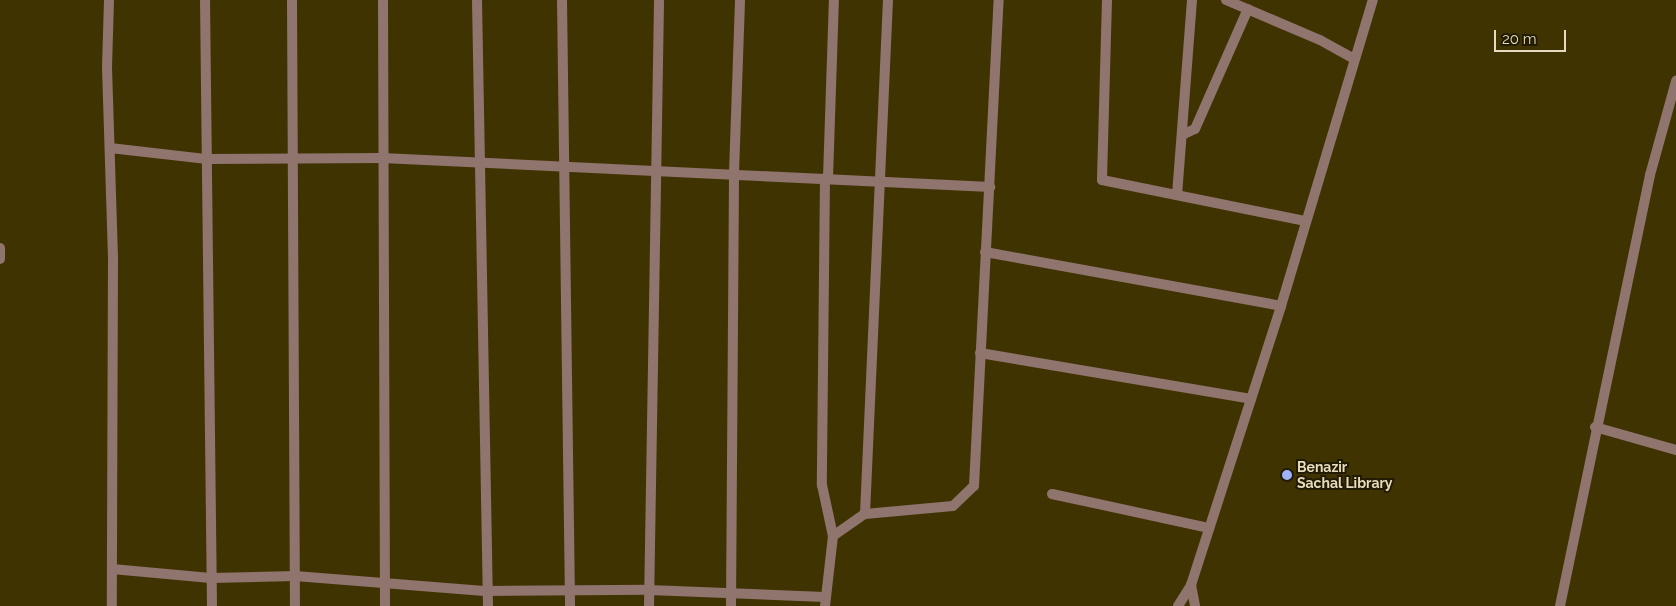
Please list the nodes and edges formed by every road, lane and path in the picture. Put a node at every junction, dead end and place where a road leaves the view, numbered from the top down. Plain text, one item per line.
1 (109, 0) edge
2 (205, 0) edge
3 (292, 0) edge
4 (383, 0) edge
5 (477, 0) edge
6 (562, 0) edge
7 (659, 0) edge
8 (740, 0) edge
9 (834, 0) edge
10 (888, 0) edge
11 (999, 0) edge
12 (1107, 0) edge
13 (1192, 0) edge
14 (1226, 0) edge
15 (1373, 0) edge
16 (1248, 9) junction
17 (1354, 59) junction
18 (1676, 81) edge
19 (1182, 135) junction
20 (110, 148) junction
21 (292, 158) junction
22 (382, 158) junction
23 (206, 159) junction
24 (480, 163) junction
25 (565, 165) junction
26 (658, 170) junction
27 (734, 173) junction
28 (826, 178) junction
29 (881, 181) junction
30 (990, 188) junction
31 (1177, 195) junction
32 (1306, 221) junction
33 (0, 248) edge
34 (985, 252) junction
35 (0, 259) edge
36 (1281, 306) junction
37 (980, 353) junction
38 (1251, 398) junction
39 (1596, 427) junction
40 (1676, 450) edge
41 (1052, 494) dead end
42 (865, 514) junction
43 (1209, 528) junction
44 (833, 536) junction
45 (112, 569) junction
46 (295, 576) junction
47 (211, 578) junction
48 (385, 585) junction
49 (1191, 585) junction
50 (570, 589) junction
51 (650, 590) junction
52 (487, 591) junction
53 (731, 593) junction
54 (825, 601) edge
55 (112, 606) edge
56 (212, 606) edge
57 (295, 606) edge
58 (385, 606) edge
59 (488, 606) edge
60 (570, 606) edge
61 (650, 606) edge
62 (731, 606) edge
63 (1178, 606) edge
64 (1195, 606) edge
65 (1560, 606) edge

1 - 20 street
2 - 23 street
3 - 21 street
4 - 22 street
5 - 24 street
6 - 25 street
7 - 26 street
8 - 27 street
9 - 28 street
10 - 29 street
11 - 30 street
12 - 31 street
13 - 19 street
14 - 16 street
15 - 17 street
16 - 17 street
16 - 19 street
17 - 32 street
18 - 39 street
19 - 31 street
20 - 23 street
20 - 45 street
21 - 22 street
21 - 23 street
21 - 46 street
22 - 24 street
22 - 48 street
23 - 47 street
24 - 25 street
24 - 52 street
25 - 26 street
25 - 50 street
26 - 27 street
26 - 51 street
27 - 28 street
27 - 53 street
28 - 29 street
28 - 44 street
29 - 30 street
29 - 42 street
30 - 34 street
31 - 32 street
32 - 36 street
33 - 35 street
34 - 36 street
34 - 37 street
36 - 38 street
37 - 38 street
37 - 42 street
38 - 43 street
39 - 40 street
39 - 65 street
41 - 43 street
42 - 44 street
43 - 49 street
44 - 54 street
45 - 47 street
45 - 55 street
46 - 47 street
46 - 48 street
46 - 57 street
47 - 56 street
48 - 52 street
48 - 58 street
49 - 63 street
49 - 64 street
50 - 51 street
50 - 52 street
50 - 60 street
51 - 53 street
51 - 61 street
52 - 59 street
53 - 54 street
53 - 62 street

